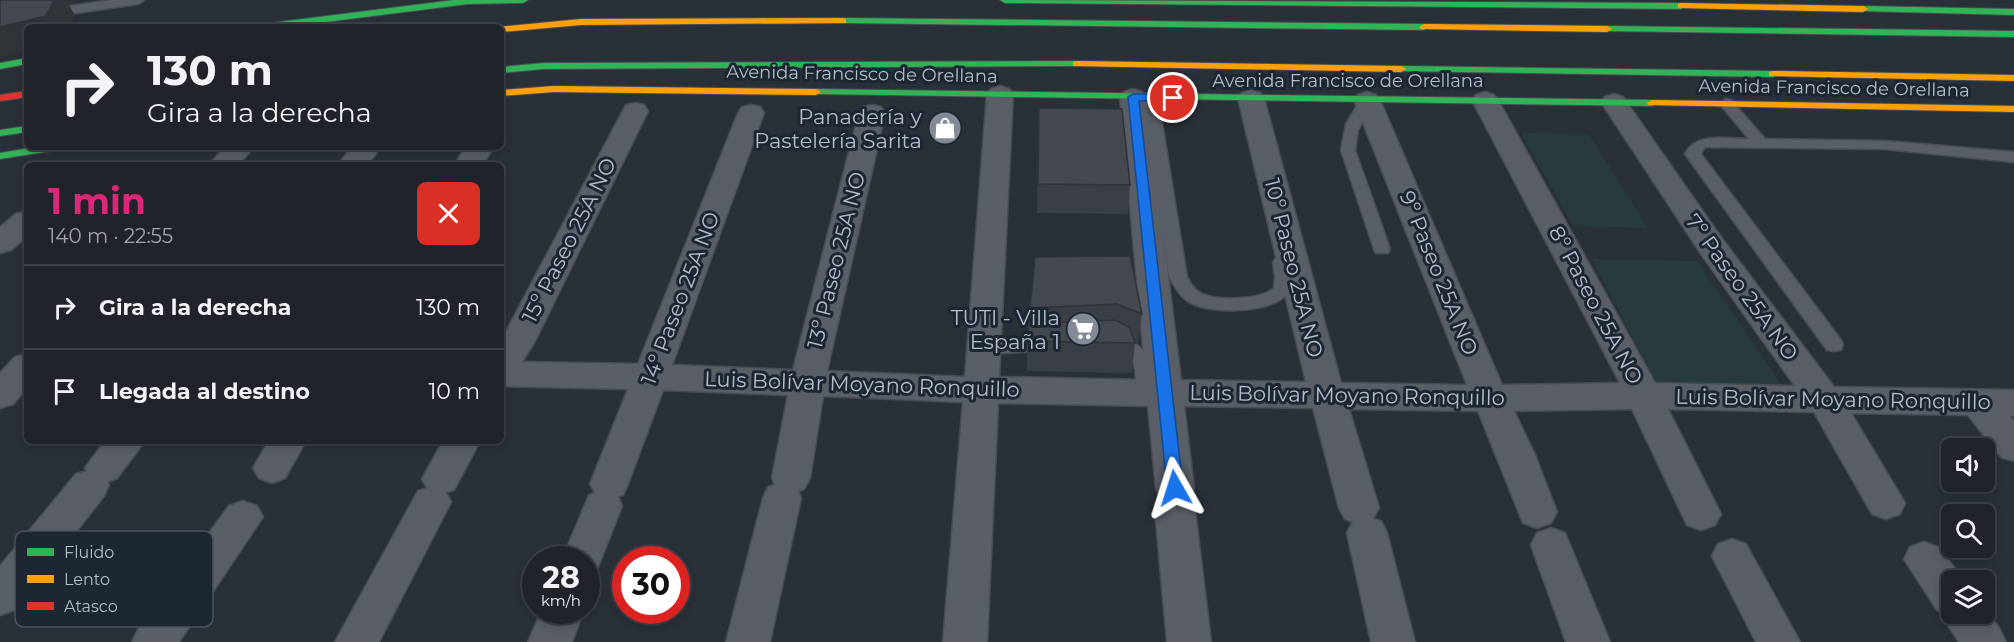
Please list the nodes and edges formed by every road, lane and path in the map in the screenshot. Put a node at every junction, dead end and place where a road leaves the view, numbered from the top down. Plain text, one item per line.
1 (138, 0) edge
2 (436, 0) edge
3 (523, 0) edge
4 (1005, 0) edge
5 (468, 1) edge
6 (1628, 2) edge
7 (1685, 3) edge
8 (1750, 4) edge
9 (2014, 12) edge
10 (0, 20) edge
11 (287, 24) edge
12 (504, 29) edge
13 (2014, 34) edge
14 (24, 62) edge
15 (0, 66) edge
16 (504, 70) edge
17 (2014, 78) edge
18 (504, 93) edge
19 (1000, 94) junction
20 (24, 95) edge
21 (1142, 97) junction
22 (1245, 98) junction
23 (0, 99) edge
24 (1367, 100) junction
25 (1485, 100) junction
26 (1614, 102) junction
27 (1726, 103) junction
28 (1969, 109) junction
29 (2014, 109) edge
30 (635, 111) dead end
31 (751, 113) dead end
32 (872, 113) dead end
33 (2014, 119) edge
34 (24, 129) edge
35 (0, 133) edge
36 (1761, 143) junction
37 (38, 150) edge
38 (237, 150) edge
39 (364, 150) edge
40 (0, 156) edge
41 (2014, 157) edge
42 (226, 162) edge
43 (354, 162) edge
44 (24, 223) edge
45 (0, 243) edge
46 (1382, 249) dead end
47 (1102, 343) edge
48 (1067, 344) edge
49 (1834, 345) dead end
50 (984, 348) junction
51 (504, 363) edge
52 (0, 365) edge
53 (24, 366) edge
54 (24, 369) edge
55 (504, 374) edge
56 (651, 377) junction
57 (808, 383) junction
58 (981, 390) junction
59 (1155, 392) junction
60 (0, 396) edge
61 (1327, 396) junction
62 (1644, 396) junction
63 (1490, 398) junction
64 (1824, 399) junction
65 (1977, 402) junction
66 (2014, 403) edge
67 (460, 444) edge
68 (2014, 447) edge
69 (107, 465) edge
70 (1886, 503) dead end
71 (1701, 514) dead end
72 (243, 518) dead end
73 (54, 531) edge
74 (587, 546) edge
75 (1732, 556) dead end
76 (213, 560) edge
77 (1924, 560) dead end
78 (15, 578) edge
79 (1941, 582) edge
80 (0, 597) edge
81 (557, 624) edge
82 (1971, 624) edge
83 (165, 627) edge
84 (154, 642) edge
85 (357, 642) edge
86 (550, 642) edge
87 (748, 642) edge
88 (965, 642) edge
89 (1189, 642) edge
90 (1393, 642) edge
91 (1588, 642) edge
92 (1778, 642) edge
93 (1984, 642) edge

1 - 10 lane
2 - 5 main road
3 - 5 main road
4 - 6 main road
5 - 11 main road
6 - 7 main road
7 - 8 main road
8 - 9 main road
12 - 13 main road
14 - 15 main road
16 - 17 main road, Avenida Francisco de Orellana
18 - 19 main road, Avenida Francisco de Orellana
19 - 21 main road, Avenida Francisco de Orellana
19 - 50 street
20 - 23 main road
21 - 22 main road, Avenida Francisco de Orellana
21 - 22 lane
21 - 59 street
22 - 24 main road, Avenida Francisco de Orellana
22 - 61 street, 10º Paseo 25A NO
24 - 25 main road, Avenida Francisco de Orellana
24 - 46 lane
24 - 63 street, 9º Paseo 25A NO
25 - 26 main road, Avenida Francisco de Orellana
25 - 62 street, 8º Paseo 25A NO
26 - 27 main road, Avenida Francisco de Orellana
26 - 64 street, 7º Paseo 25A NO
27 - 28 main road, Avenida Francisco de Orellana
27 - 36 lane
28 - 29 main road, Avenida Francisco de Orellana
28 - 33 main road
30 - 51 street, 15º Paseo 25A NO
31 - 56 street, 14º Paseo 25A NO
32 - 57 street, 13º Paseo 25A NO
34 - 35 main road
36 - 41 lane
36 - 49 lane
37 - 40 main road
38 - 42 street
39 - 43 street
44 - 45 street
47 - 59 lane
48 - 50 lane
50 - 58 street
52 - 53 street
54 - 60 street
55 - 56 street, Luis Bolívar Moyano Ronquillo
56 - 57 street, Luis Bolívar Moyano Ronquillo
56 - 74 street, 14º Paseo 25A NO
57 - 58 street, Luis Bolívar Moyano Ronquillo
57 - 87 street, 13º Paseo 25A NO
58 - 59 street, Luis Bolívar Moyano Ronquillo
58 - 88 street
59 - 61 street, Luis Bolívar Moyano Ronquillo
59 - 89 street
61 - 63 street, Luis Bolívar Moyano Ronquillo
61 - 90 street, 10º Paseo 25A NO
62 - 63 street, Luis Bolívar Moyano Ronquillo
62 - 64 street, Luis Bolívar Moyano Ronquillo
62 - 71 street, 8º Paseo 25A NO
63 - 91 street, 9º Paseo 25A NO
64 - 65 street, Luis Bolívar Moyano Ronquillo
64 - 70 street, 7º Paseo 25A NO
65 - 66 street, Luis Bolívar Moyano Ronquillo
65 - 68 street
67 - 85 street
69 - 73 street
72 - 76 street
75 - 92 street
77 - 79 street
78 - 80 street
81 - 86 street
82 - 93 street
83 - 84 street

